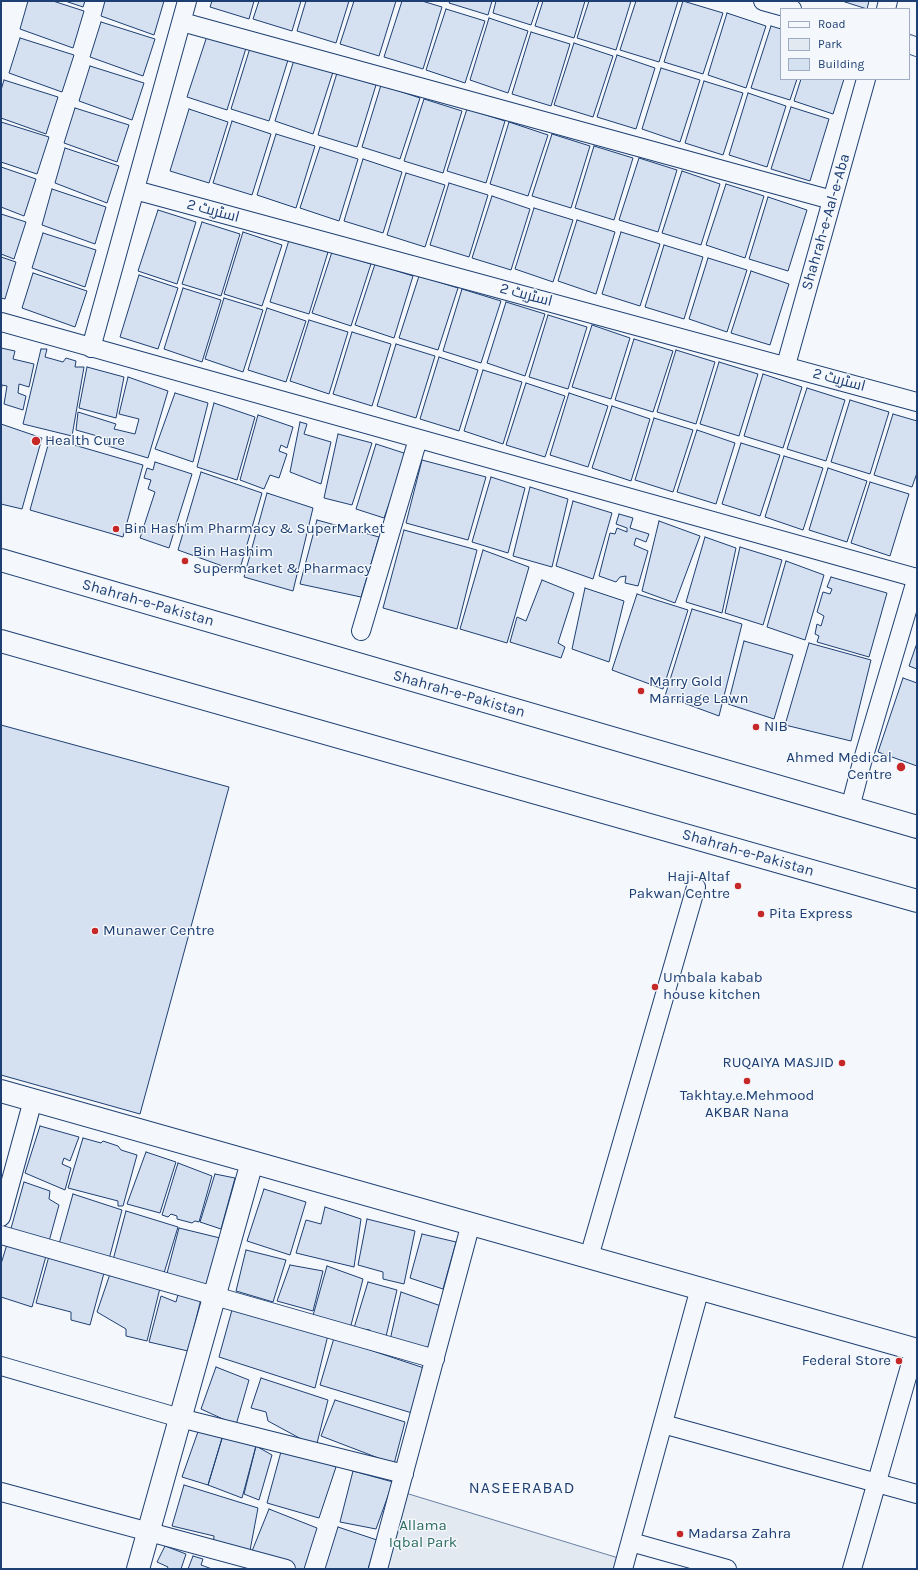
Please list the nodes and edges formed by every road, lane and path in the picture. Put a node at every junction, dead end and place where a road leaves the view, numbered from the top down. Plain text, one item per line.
1 (187, 1) edge
2 (763, 1) edge
3 (788, 8) edge
4 (182, 22) junction
5 (866, 80) edge
6 (135, 190) junction
7 (832, 200) junction
8 (1, 322) edge
9 (91, 348) junction
10 (786, 365) junction
11 (917, 402) edge
12 (418, 439) junction
13 (1, 560) edge
14 (917, 578) edge
15 (361, 631) dead end
16 (1, 641) edge
17 (850, 808) junction
18 (917, 828) edge
19 (696, 888) dead end
20 (917, 901) edge
21 (1, 1091) edge
22 (33, 1100) junction
23 (252, 1162) junction
24 (1, 1217) edge
25 (471, 1223) junction
26 (1, 1235) edge
27 (589, 1257) junction
28 (700, 1288) junction
29 (215, 1295) junction
30 (916, 1349) edge
31 (434, 1359) junction
32 (1, 1366) edge
33 (180, 1418) junction
34 (663, 1424) junction
35 (404, 1474) junction
36 (876, 1483) junction
37 (1, 1492) edge
38 (917, 1494) edge
39 (148, 1532) junction
40 (630, 1542) junction
41 (138, 1569) edge
42 (286, 1569) edge
43 (378, 1569) edge
44 (623, 1569) edge
45 (727, 1569) edge
46 (852, 1569) edge

1 - 4 street
2 - 3 street
4 - 6 street
4 - 7 street
5 - 7 street, Shahrah-e-Aal-e-Aba
6 - 9 street
6 - 10 street, اسٹریٹ 2
7 - 10 street, Shahrah-e-Aal-e-Aba
8 - 9 street
9 - 12 street
10 - 11 street, اسٹریٹ 2
12 - 14 street
12 - 15 street
13 - 17 main road, Shahrah-e-Pakistan
14 - 17 street
16 - 20 main road, Shahrah-e-Pakistan
17 - 18 main road, Shahrah-e-Pakistan
19 - 27 street
21 - 22 main road
22 - 23 main road
22 - 24 street
23 - 25 main road
23 - 29 main road
25 - 27 main road
25 - 31 street
26 - 29 street
27 - 28 main road
28 - 30 main road
28 - 34 street
29 - 31 street
29 - 33 main road
30 - 36 street
31 - 35 street
32 - 33 street
33 - 35 street
33 - 39 main road
34 - 36 street
34 - 40 street
35 - 43 street
36 - 38 street
36 - 46 street
37 - 39 street
39 - 41 main road
39 - 42 street
40 - 44 street
40 - 45 street

